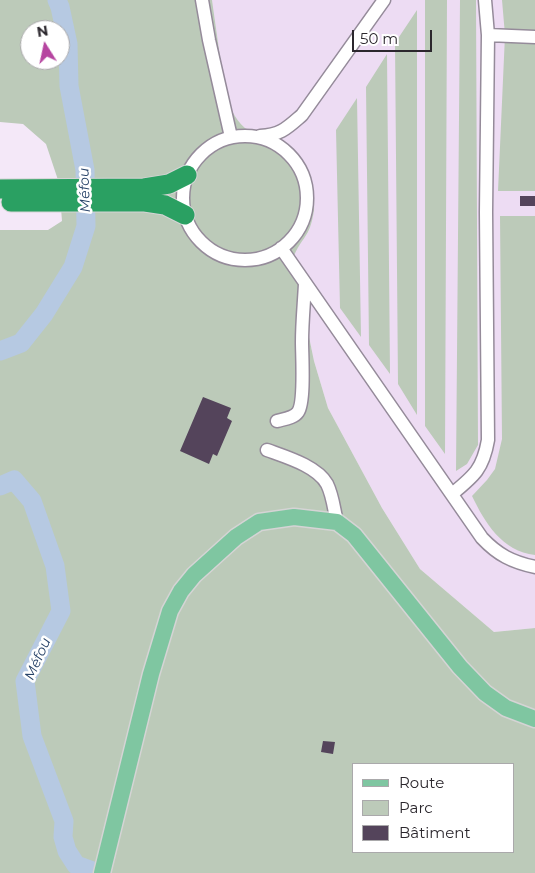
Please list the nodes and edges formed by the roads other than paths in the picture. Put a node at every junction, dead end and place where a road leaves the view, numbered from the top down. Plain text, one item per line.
1 (202, 0) edge
2 (384, 0) edge
3 (485, 0) edge
4 (488, 35) junction
5 (535, 37) edge
6 (254, 136) junction
7 (231, 138) junction
8 (187, 175) junction
9 (8, 195) edge
10 (145, 195) junction
11 (184, 215) junction
12 (281, 248) junction
13 (305, 284) junction
14 (277, 421) dead end
15 (268, 450) dead end
16 (452, 494) junction
17 (337, 522) junction
18 (535, 567) edge
19 (535, 719) edge
20 (102, 873) edge

1 - 7 street
2 - 6 street
3 - 4 street
4 - 5 street
4 - 16 street
6 - 7 street
6 - 12 street
7 - 8 street
8 - 10 highway
8 - 11 street
9 - 10 highway
10 - 11 highway
11 - 12 street
12 - 13 street
13 - 14 street
13 - 16 street
15 - 17 street
16 - 18 street
17 - 19 main road
17 - 20 main road

